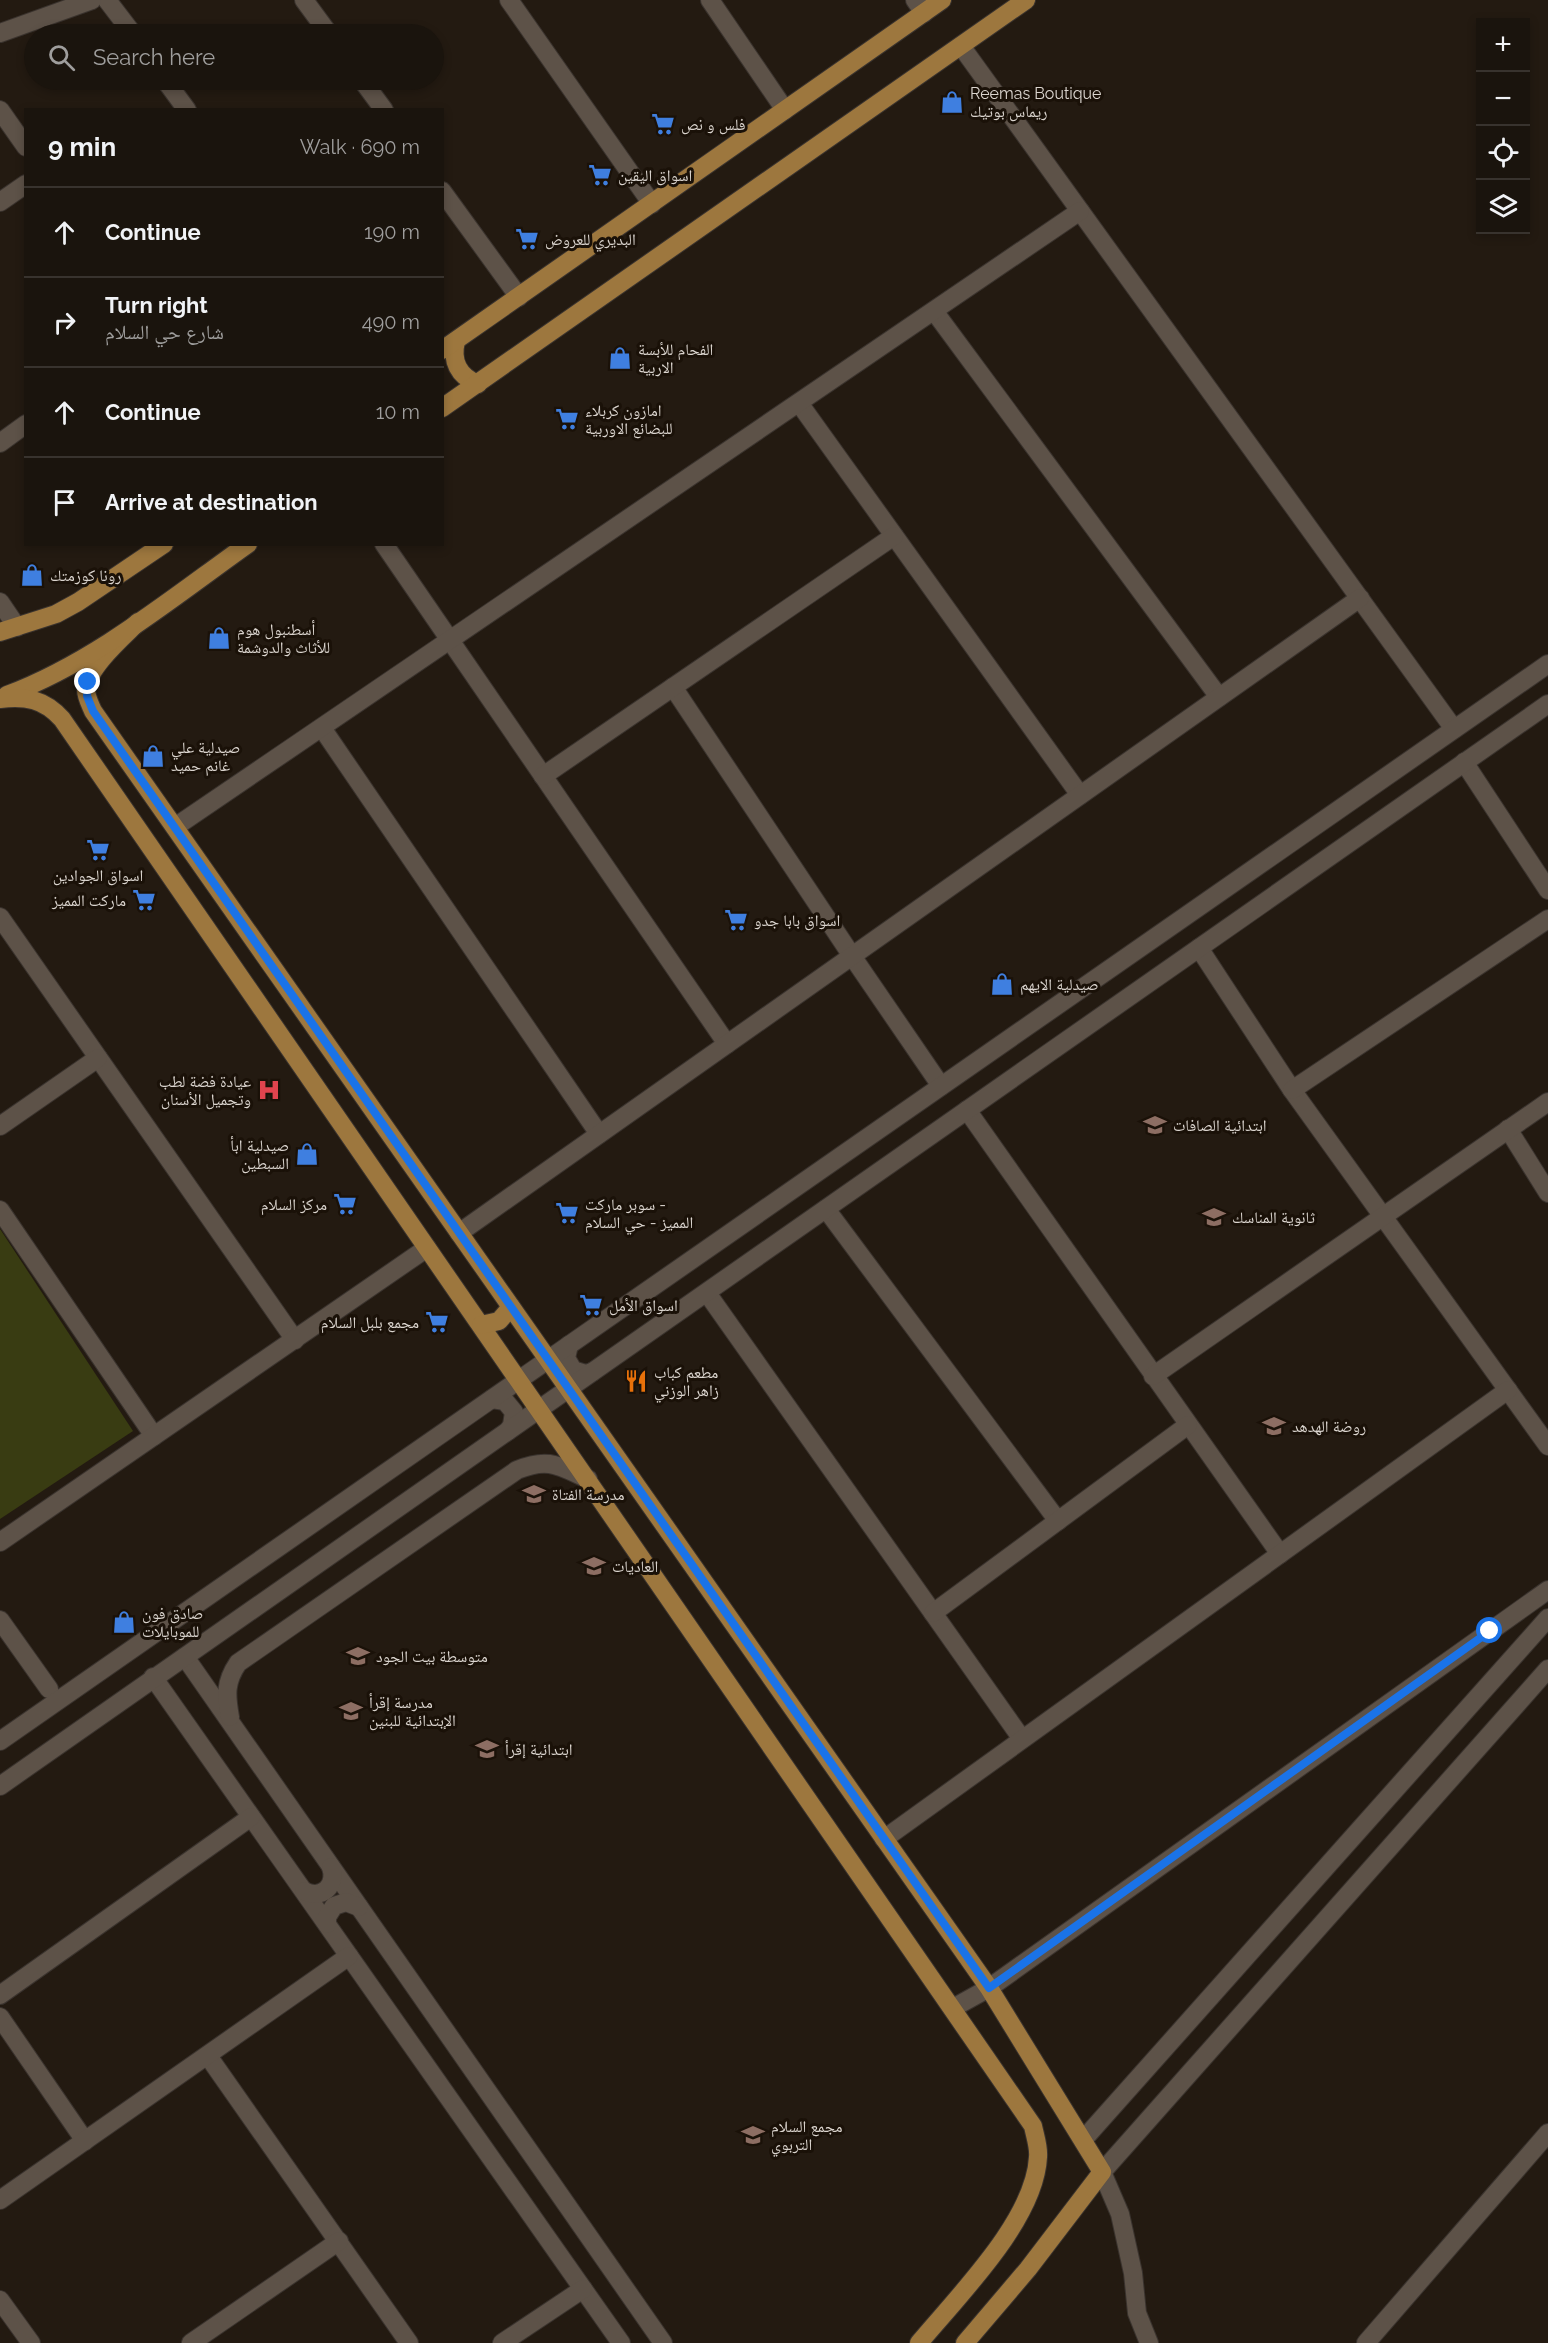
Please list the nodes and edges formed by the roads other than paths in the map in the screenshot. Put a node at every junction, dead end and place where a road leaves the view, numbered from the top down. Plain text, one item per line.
1 (92, 0) edge
2 (107, 0) edge
3 (304, 0) edge
4 (509, 0) edge
5 (710, 0) edge
6 (942, 0) edge
7 (1026, 0) edge
8 (920, 6) edge
9 (24, 24) edge
10 (25, 24) edge
11 (125, 24) edge
12 (322, 24) edge
13 (0, 33) edge
14 (961, 46) junction
15 (172, 90) edge
16 (369, 90) edge
17 (186, 108) edge
18 (383, 108) edge
19 (0, 110) edge
20 (785, 110) junction
21 (24, 144) edge
22 (24, 185) edge
23 (444, 194) edge
24 (0, 202) edge
25 (652, 204) junction
26 (1080, 211) junction
27 (519, 297) junction
28 (934, 311) junction
29 (449, 346) edge
30 (478, 384) junction
31 (799, 403) junction
32 (444, 407) edge
33 (24, 425) edge
34 (0, 443) edge
35 (894, 536) junction
36 (161, 546) edge
37 (245, 546) edge
38 (385, 546) edge
39 (1360, 598) junction
40 (0, 602) edge
41 (138, 622) junction
42 (9, 629) edge
43 (450, 641) junction
44 (1548, 664) edge
45 (673, 687) junction
46 (1219, 697) junction
47 (0, 698) edge
48 (1548, 704) edge
49 (322, 728) junction
50 (1454, 729) junction
51 (129, 761) junction
52 (1464, 762) junction
53 (543, 776) junction
54 (103, 777) junction
55 (1080, 795) junction
56 (1321, 822) junction
57 (175, 828) junction
58 (1296, 839) junction
59 (1338, 851) junction
60 (1312, 868) junction
61 (1548, 890) edge
62 (0, 917) edge
63 (1548, 920) edge
64 (1199, 948) junction
65 (852, 956) junction
66 (727, 1044) junction
67 (98, 1058) junction
68 (941, 1086) junction
69 (1292, 1090) junction
70 (1548, 1102) edge
71 (967, 1110) junction
72 (0, 1126) edge
73 (1508, 1129) junction
74 (599, 1134) junction
75 (1548, 1194) edge
76 (826, 1209) junction
77 (0, 1210) edge
78 (1383, 1216) junction
79 (459, 1233) junction
80 (427, 1248) junction
81 (707, 1293) junction
82 (511, 1307) junction
83 (481, 1325) junction
84 (295, 1340) junction
85 (569, 1345) junction
86 (548, 1360) junction
87 (592, 1372) junction
88 (1153, 1376) junction
89 (519, 1380) junction
90 (569, 1389) junction
91 (1508, 1390) junction
92 (492, 1399) junction
93 (540, 1410) junction
94 (1188, 1425) junction
95 (508, 1431) junction
96 (154, 1436) junction
97 (1548, 1446) edge
98 (588, 1479) junction
99 (1058, 1521) junction
100 (0, 1542) edge
101 (1280, 1554) junction
102 (1548, 1590) edge
103 (933, 1613) junction
104 (1548, 1618) edge
105 (0, 1620) edge
106 (185, 1658) junction
107 (1548, 1669) edge
108 (153, 1677) junction
109 (49, 1689) dead end
110 (230, 1722) junction
111 (1022, 1739) junction
112 (0, 1741) edge
113 (0, 1786) edge
114 (251, 1816) junction
115 (884, 1839) junction
116 (331, 1867) junction
117 (304, 1891) junction
118 (359, 1907) junction
119 (327, 1924) junction
120 (349, 1956) junction
121 (989, 1988) junction
122 (0, 1995) edge
123 (953, 2008) junction
124 (0, 2017) edge
125 (208, 2056) junction
126 (1548, 2133) edge
127 (1083, 2140) junction
128 (85, 2141) junction
129 (1102, 2172) junction
130 (0, 2200) edge
131 (339, 2241) junction
132 (583, 2289) junction
133 (0, 2300) edge
134 (31, 2343) edge
135 (191, 2343) edge
136 (409, 2343) edge
137 (502, 2343) edge
138 (621, 2343) edge
139 (663, 2343) edge
140 (919, 2343) edge
141 (965, 2343) edge
142 (1149, 2343) edge
143 (1366, 2343) edge

1 - 10 street
2 - 11 street
3 - 12 street
4 - 25 street
5 - 20 street
6 - 8 main road
7 - 14 main road
8 - 20 main road
9 - 13 street
14 - 26 street
14 - 30 main road
15 - 17 street
16 - 18 street
19 - 21 street
20 - 25 main road
22 - 24 street
23 - 27 street
25 - 27 main road
26 - 28 street
26 - 39 street
27 - 29 main road
28 - 31 street
28 - 46 street
29 - 30 main road
30 - 32 main road
31 - 35 street
31 - 43 street
33 - 34 street
35 - 45 street
35 - 55 street
36 - 42 main road
37 - 41 main road
38 - 43 street
39 - 46 street
39 - 50 street
40 - 42 street
41 - 47 main road
41 - 51 main road
43 - 49 street
43 - 53 street
44 - 50 street
45 - 53 street
45 - 65 street
46 - 55 street
47 - 54 main road
48 - 52 street
49 - 57 street
49 - 74 street
50 - 56 street
51 - 54 main road
51 - 57 main road
52 - 59 street
52 - 61 street
53 - 66 street
54 - 80 main road
55 - 65 street
56 - 58 street
56 - 59 street
57 - 79 main road
58 - 60 street
58 - 68 street
59 - 60 street
60 - 64 street
62 - 67 street
63 - 69 street
64 - 69 street
64 - 71 street
65 - 66 street
65 - 68 street
66 - 74 street
67 - 72 street
67 - 84 street
68 - 85 street
69 - 78 street
70 - 73 street
71 - 76 street
71 - 88 street
73 - 75 street
73 - 78 street
74 - 79 street
76 - 81 street
76 - 99 street
77 - 96 street
78 - 88 street
78 - 91 street
79 - 82 main road
80 - 83 main road
80 - 84 street
81 - 87 street
81 - 103 street
82 - 83 main road
82 - 86 main road
83 - 89 main road
84 - 96 street
85 - 86 street
85 - 87 street
86 - 89 street
86 - 90 main road
87 - 90 street
88 - 94 street
89 - 92 street
89 - 93 main road
90 - 93 street
90 - 115 main road
91 - 97 street
91 - 101 street
92 - 95 street
92 - 112 street
93 - 95 street
93 - 98 main road
94 - 99 street
94 - 101 street
95 - 106 street
96 - 100 street
98 - 110 street
98 - 123 main road
99 - 103 street
101 - 111 street
102 - 121 street
103 - 111 street
104 - 127 street
105 - 109 street
106 - 108 street
106 - 110 street
107 - 129 street
108 - 113 street
108 - 114 street
110 - 116 street
111 - 115 street
114 - 117 street
114 - 122 street
115 - 121 main road
116 - 117 street
116 - 118 street
117 - 119 street
118 - 119 street
118 - 139 street
119 - 120 street
120 - 125 street
120 - 132 street
121 - 123 street
121 - 127 main road
123 - 140 main road
124 - 128 street
125 - 128 street
125 - 131 street
126 - 143 street
127 - 129 main road
128 - 130 street
129 - 141 main road
129 - 142 street
131 - 135 street
131 - 136 street
132 - 137 street
132 - 138 street
133 - 134 street

